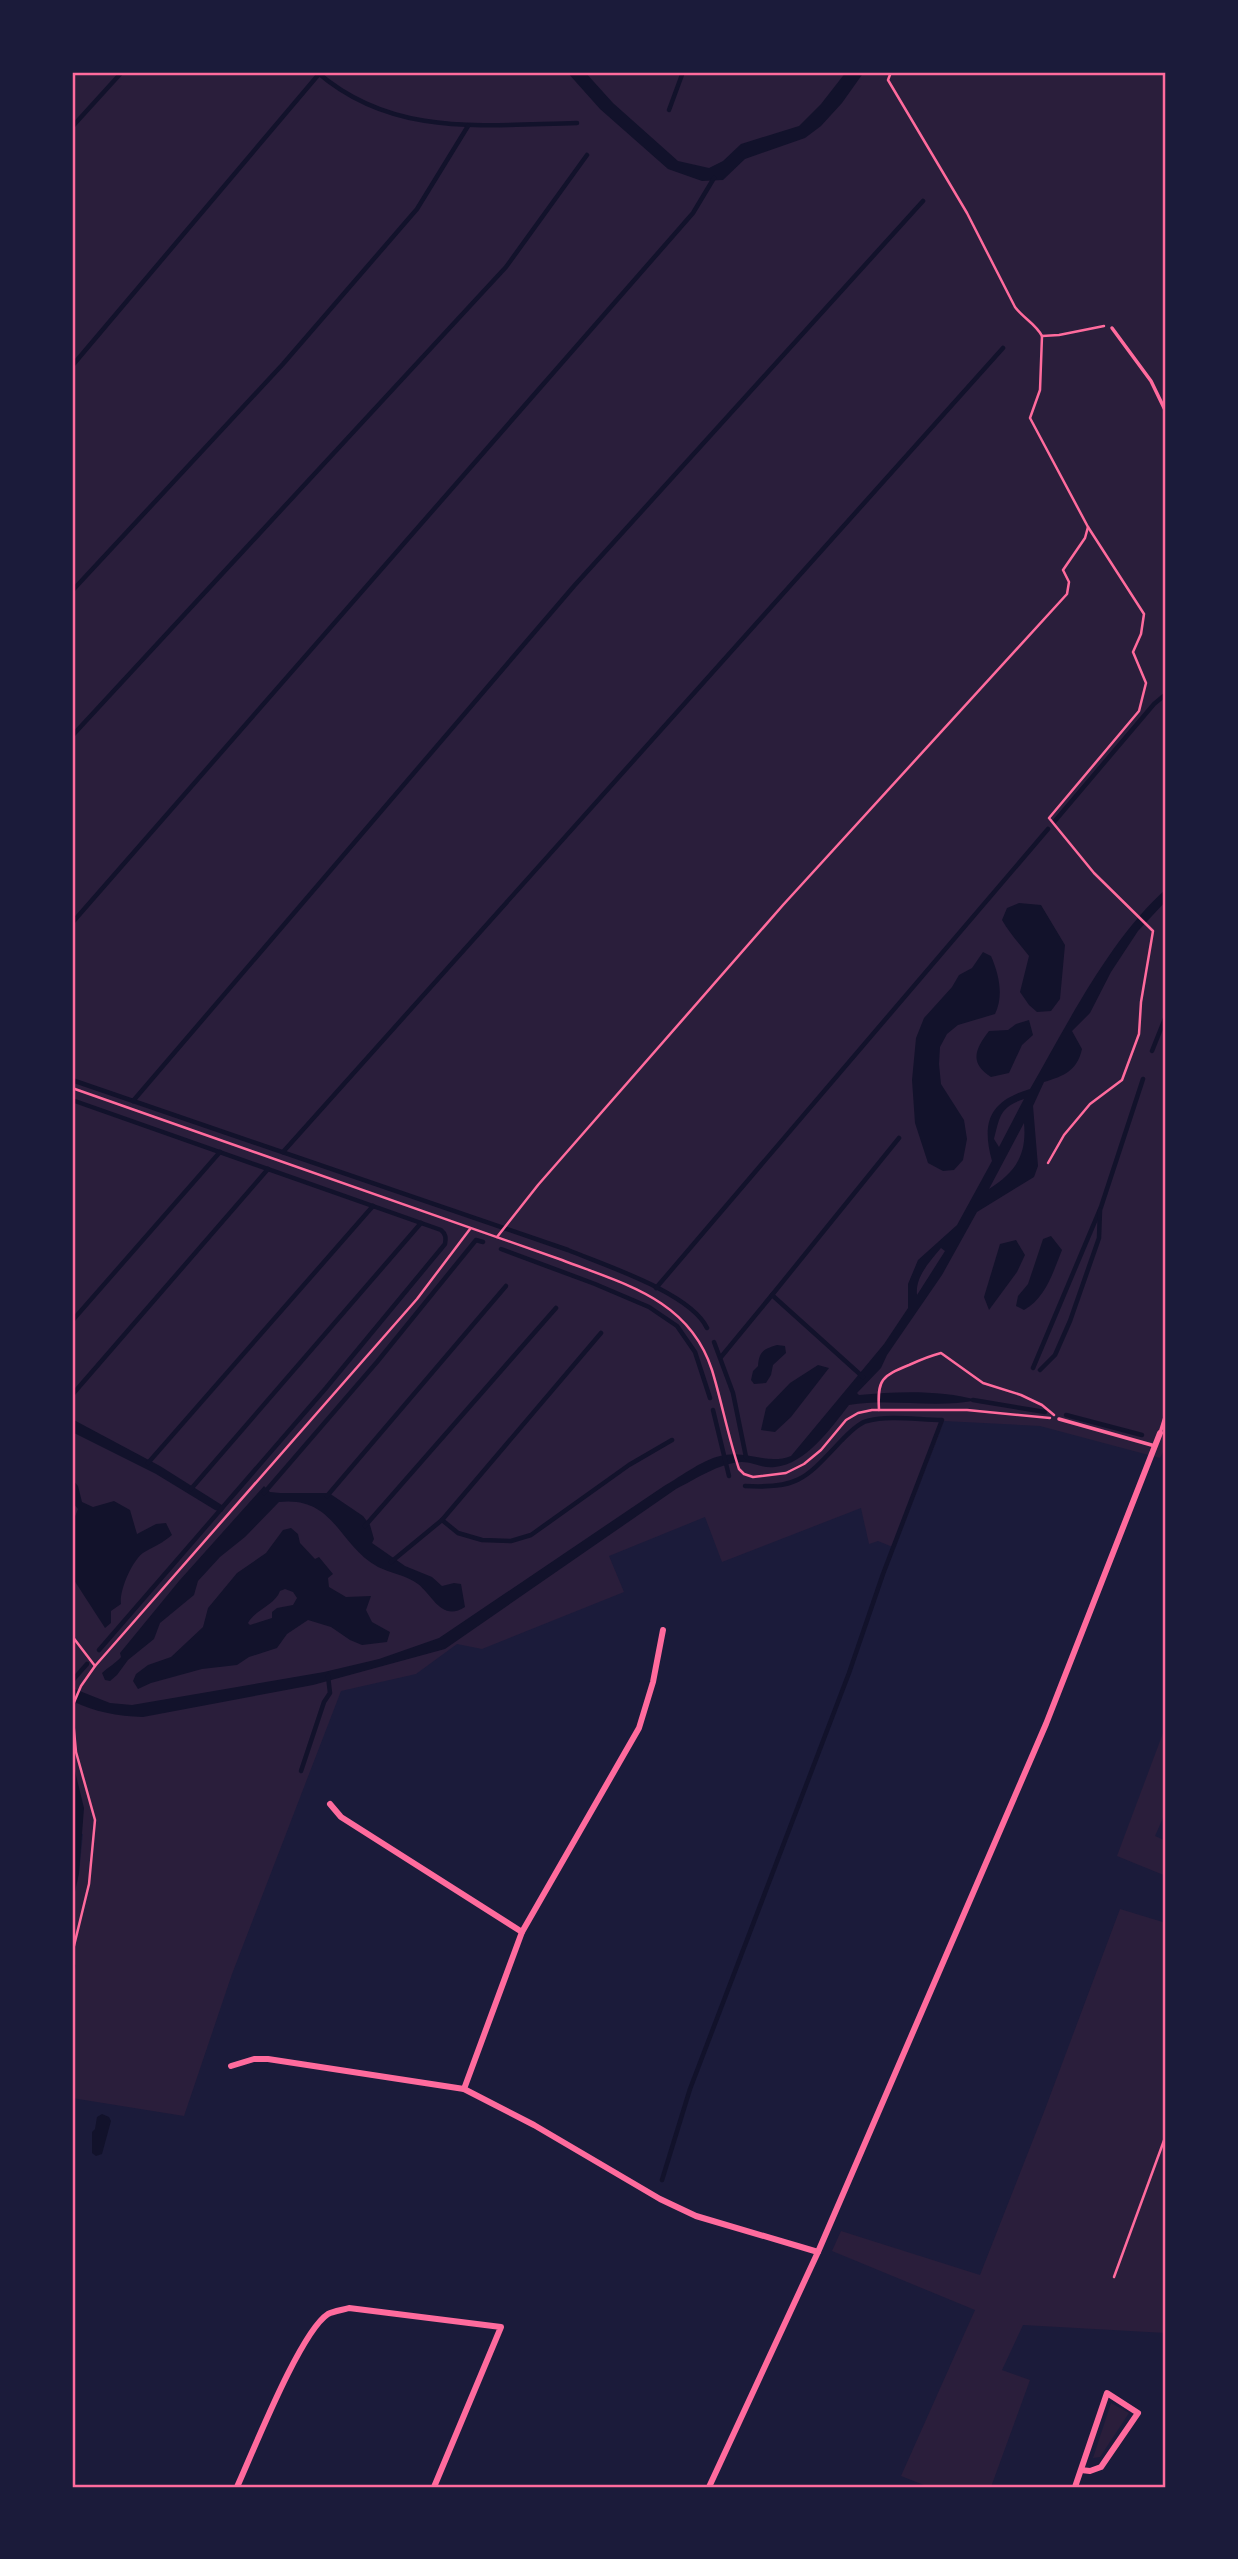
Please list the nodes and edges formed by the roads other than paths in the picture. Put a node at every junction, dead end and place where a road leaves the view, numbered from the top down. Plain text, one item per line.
1 (1112, 328) road end
2 (1166, 412) edge
3 (1166, 1415) edge
4 (1059, 1419) road end
5 (1160, 1433) joint
6 (1156, 1446) junction
7 (663, 1630) dead end
8 (330, 1804) dead end
9 (522, 1932) junction
10 (231, 2066) dead end
11 (464, 2089) junction
12 (818, 2252) junction
13 (1081, 2470) junction
14 (237, 2487) edge
15 (434, 2487) edge
16 (709, 2487) edge
17 (1075, 2487) edge

1 - 2 lane
3 - 5 lane
4 - 6 lane
5 - 6 street
6 - 12 street
7 - 9 street
8 - 9 street
9 - 11 street
10 - 11 street
11 - 12 street
12 - 16 street
13 - 13 street
13 - 17 street
14 - 15 street

